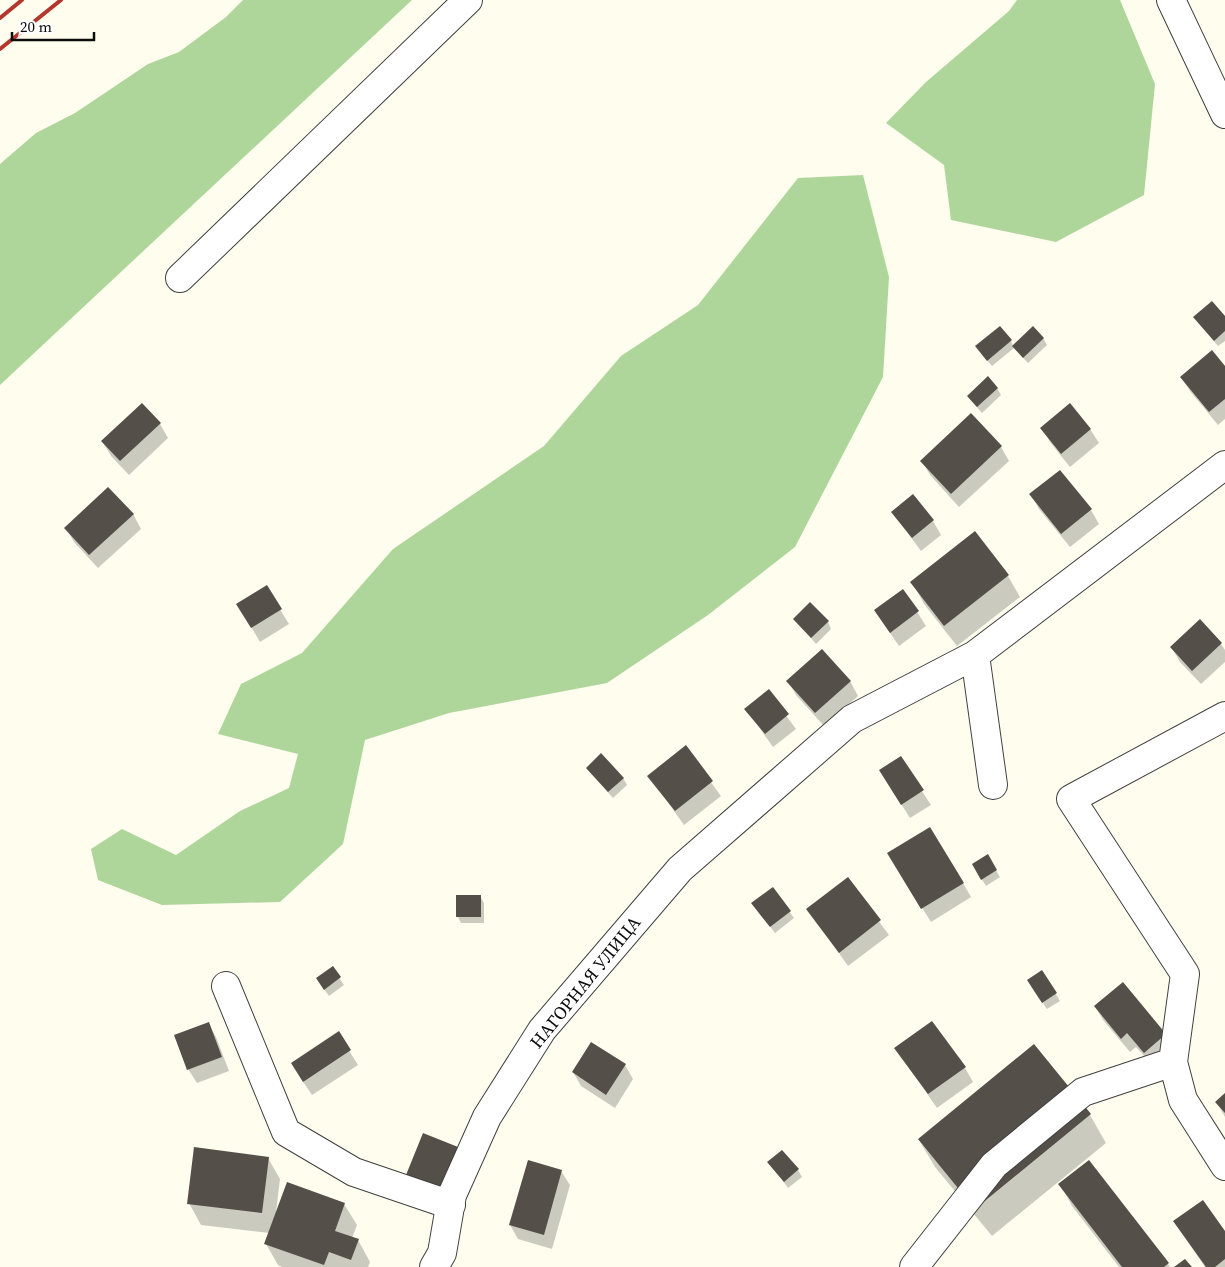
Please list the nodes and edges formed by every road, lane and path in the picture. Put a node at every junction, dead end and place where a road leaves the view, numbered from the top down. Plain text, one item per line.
1 (468, 0) edge
2 (1171, 0) edge
3 (1225, 114) edge
4 (180, 278) dead end
5 (1225, 465) edge
6 (975, 655) junction
7 (1225, 716) edge
8 (993, 785) dead end
9 (226, 986) dead end
10 (1173, 1062) junction
11 (1225, 1166) edge
12 (450, 1205) junction
13 (434, 1267) edge
14 (914, 1267) edge

1 - 4 street
2 - 3 street
5 - 6 street, НАГОРНАЯ УЛИЦА
6 - 8 street
6 - 12 street, НАГОРНАЯ УЛИЦА
7 - 10 street
9 - 12 street
10 - 11 street
10 - 14 street
12 - 13 street, НАГОРНАЯ УЛИЦА

